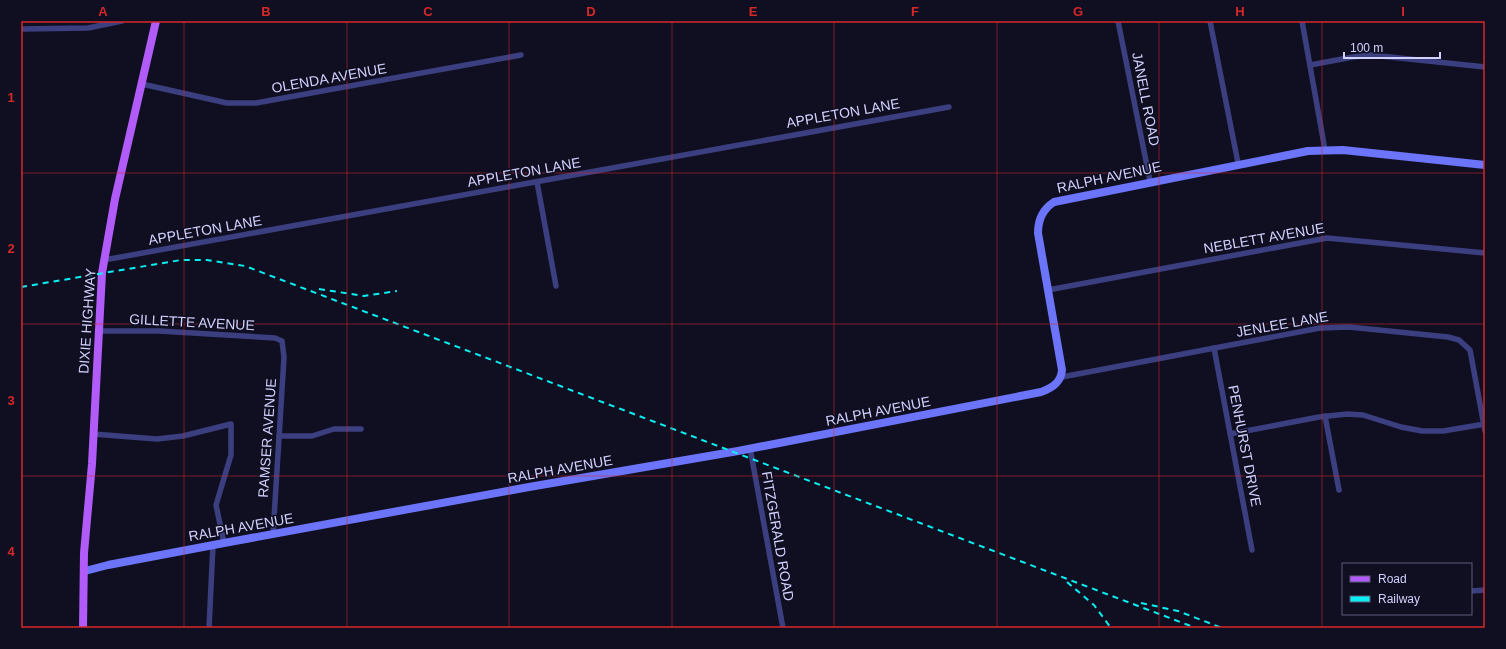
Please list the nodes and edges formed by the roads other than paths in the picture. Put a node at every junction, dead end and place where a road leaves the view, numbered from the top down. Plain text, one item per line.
1 (122, 21) edge
2 (156, 21) edge
3 (1118, 21) edge
4 (1210, 21) edge
5 (1302, 21) edge
6 (21, 29) edge
7 (521, 55) dead end
8 (1310, 65) junction
9 (1485, 67) edge
10 (142, 84) junction
11 (949, 107) dead end
12 (1325, 150) junction
13 (1238, 163) junction
14 (1485, 164) edge
15 (1150, 181) junction
16 (537, 182) junction
17 (1485, 253) edge
18 (104, 260) junction
19 (556, 286) dead end
20 (1048, 290) junction
21 (98, 331) junction
22 (283, 343) joint
23 (1214, 348) junction
24 (1062, 377) junction
25 (1325, 416) junction
26 (1484, 424) edge
27 (361, 429) dead end
28 (1485, 431) edge
29 (93, 434) junction
30 (1230, 434) junction
31 (279, 436) junction
32 (750, 448) junction
33 (1339, 490) dead end
34 (273, 535) junction
35 (224, 543) junction
36 (213, 545) junction
37 (1252, 550) dead end
38 (85, 571) junction
39 (1485, 590) edge
40 (1472, 591) edge
41 (83, 628) edge
42 (209, 628) edge
43 (782, 628) edge

1 - 6 street
2 - 10 main road, DIXIE HIGHWAY
3 - 15 street, JANELL ROAD
4 - 13 street
5 - 8 street
7 - 10 street, OLENDA AVENUE
8 - 9 street
8 - 12 street
10 - 18 main road, DIXIE HIGHWAY
11 - 16 street, APPLETON LANE
12 - 13 street, RALPH AVENUE
12 - 14 street, RALPH AVENUE
13 - 15 street, RALPH AVENUE
15 - 20 street, RALPH AVENUE
16 - 18 street, APPLETON LANE
16 - 19 street
17 - 20 street, NEBLETT AVENUE
18 - 21 main road, DIXIE HIGHWAY
20 - 24 street, RALPH AVENUE
21 - 22 street, GILLETTE AVENUE
21 - 29 main road, DIXIE HIGHWAY
22 - 31 street, RAMSER AVENUE
23 - 24 street, JENLEE LANE
23 - 26 street, JENLEE LANE
23 - 30 street, PENHURST DRIVE
24 - 32 street, RALPH AVENUE
25 - 26 street
25 - 30 street
25 - 33 street
26 - 28 street, JENLEE LANE
27 - 31 street
29 - 35 street
29 - 38 main road, DIXIE HIGHWAY
30 - 37 street, PENHURST DRIVE
31 - 34 street, RAMSER AVENUE
32 - 34 street, RALPH AVENUE
32 - 43 street, FITZGERALD ROAD
34 - 35 street, RALPH AVENUE
35 - 36 street, RALPH AVENUE
36 - 38 street, RALPH AVENUE
36 - 42 street
38 - 41 main road, DIXIE HIGHWAY
39 - 40 street

